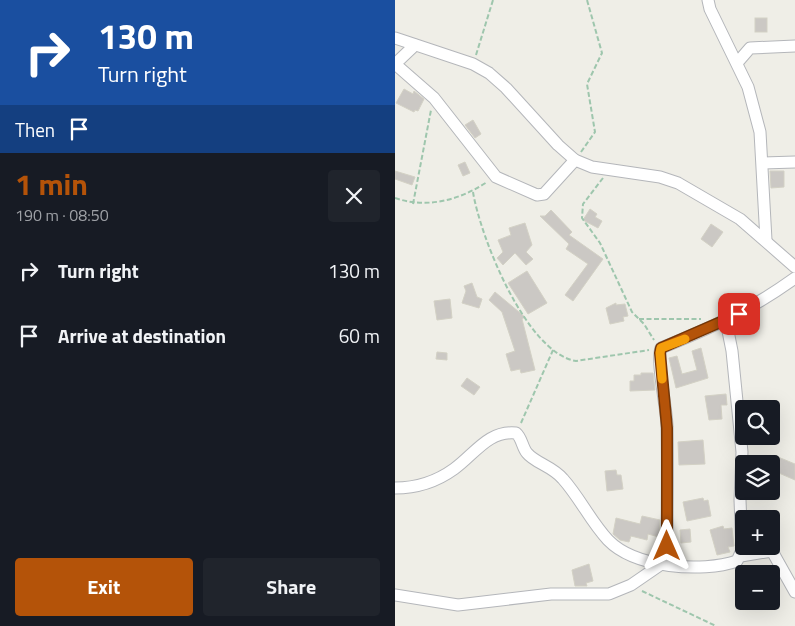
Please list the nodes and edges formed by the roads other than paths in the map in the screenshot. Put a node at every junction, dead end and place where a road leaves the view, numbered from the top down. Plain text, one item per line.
1 (707, 0) edge
2 (395, 38) edge
3 (415, 45) junction
4 (795, 46) edge
5 (737, 63) junction
6 (575, 160) junction
7 (795, 162) edge
8 (763, 163) junction
9 (766, 240) junction
10 (795, 266) edge
11 (795, 278) edge
12 (726, 322) junction
13 (395, 488) edge
14 (741, 556) junction
15 (663, 563) junction
16 (795, 592) edge
17 (395, 595) edge

1 - 5 street
2 - 3 street
3 - 6 street
3 - 6 street
4 - 5 street
5 - 8 street
6 - 9 street
7 - 8 street
8 - 9 street
9 - 10 street
11 - 12 street
12 - 14 street
12 - 15 street
13 - 15 street
14 - 15 street
14 - 16 street
15 - 17 street

